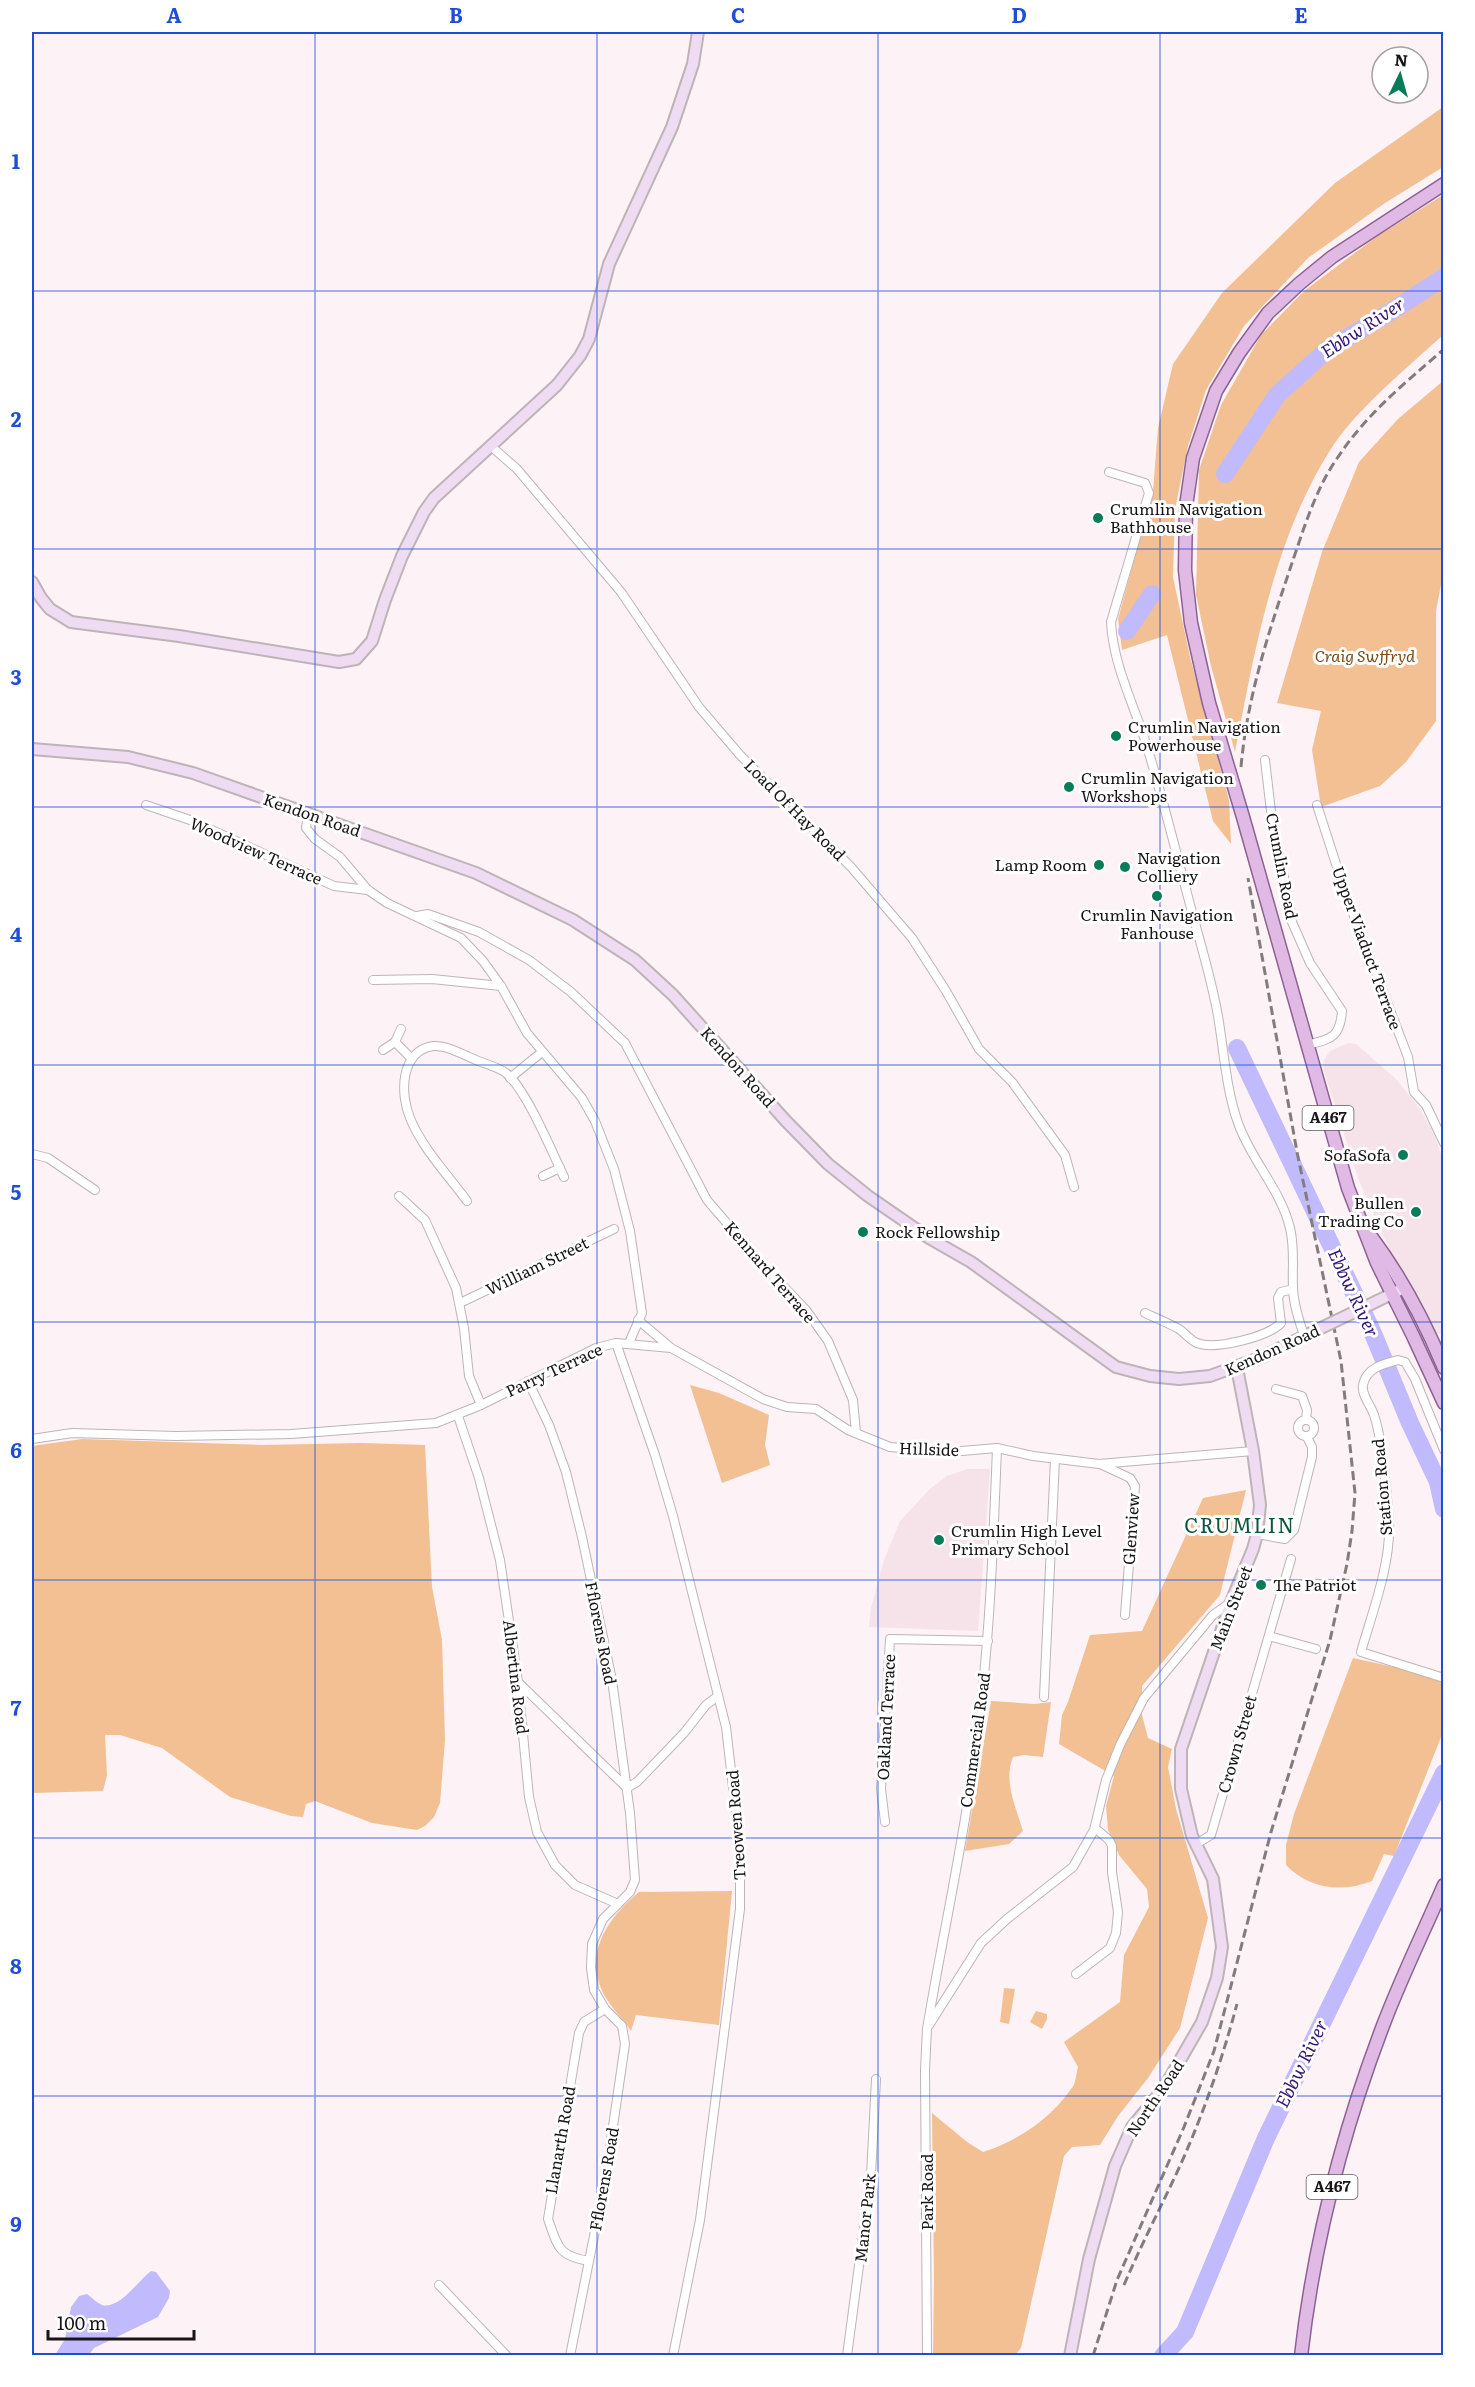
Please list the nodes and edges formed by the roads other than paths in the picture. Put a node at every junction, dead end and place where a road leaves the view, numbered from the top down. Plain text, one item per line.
1 (698, 32) edge
2 (1443, 184) edge
3 (492, 447) junction
4 (1109, 472) dead end
5 (32, 582) edge
6 (32, 749) edge
7 (1264, 760) dead end
8 (146, 805) dead end
9 (1317, 805) dead end
10 (308, 814) junction
11 (368, 890) junction
12 (417, 916) junction
13 (373, 980) dead end
14 (501, 986) junction
15 (401, 1029) dead end
16 (395, 1042) junction
17 (1307, 1046) junction
18 (383, 1050) dead end
19 (542, 1052) junction
20 (412, 1059) junction
21 (510, 1078) junction
22 (1443, 1143) edge
23 (32, 1154) edge
24 (560, 1168) junction
25 (543, 1176) dead end
26 (564, 1177) dead end
27 (1074, 1187) dead end
28 (95, 1190) dead end
29 (399, 1197) dead end
30 (467, 1201) dead end
31 (614, 1229) dead end
32 (1293, 1289) junction
33 (1398, 1291) junction
34 (460, 1304) junction
35 (1145, 1313) dead end
36 (638, 1320) junction
37 (1304, 1336) junction
38 (616, 1342) junction
39 (629, 1343) junction
40 (671, 1348) junction
41 (1237, 1368) junction
42 (1443, 1368) edge
43 (528, 1381) junction
44 (1276, 1389) dead end
45 (1443, 1403) edge
46 (481, 1405) junction
47 (458, 1416) junction
48 (856, 1433) junction
49 (32, 1439) edge
50 (997, 1448) junction
51 (1443, 1450) edge
52 (1253, 1451) junction
53 (1055, 1459) junction
54 (1099, 1464) junction
55 (1257, 1534) junction
56 (1291, 1559) dead end
57 (1231, 1602) junction
58 (1125, 1615) dead end
59 (1269, 1636) junction
60 (988, 1641) junction
61 (1316, 1649) dead end
62 (1443, 1678) edge
63 (518, 1682) junction
64 (718, 1696) junction
65 (1044, 1696) dead end
66 (627, 1788) junction
67 (885, 1821) dead end
68 (1095, 1828) junction
69 (1196, 1844) junction
70 (1443, 1885) edge
71 (618, 1904) junction
72 (1076, 1974) dead end
73 (605, 2009) junction
74 (927, 2029) junction
75 (876, 2079) dead end
76 (590, 2261) junction
77 (439, 2285) dead end
78 (507, 2355) edge
79 (570, 2355) edge
80 (673, 2355) edge
81 (847, 2355) edge
82 (927, 2355) edge
83 (1070, 2355) edge
84 (1301, 2355) edge

1 - 3 street
2 - 17 main road, A467
3 - 5 street
3 - 27 street, Load Of Hay Road
4 - 32 street
6 - 10 street, Kendon Road
7 - 17 street, Crumlin Road
8 - 11 street, Woodview Terrace
9 - 22 street, Upper Viaduct Terrace
10 - 11 street
10 - 41 street, Kendon Road
11 - 12 street
12 - 14 street
12 - 48 street, Kennard Terrace
13 - 14 street
14 - 19 street
15 - 16 street
16 - 18 street
16 - 20 street
17 - 33 main road, A467
19 - 21 street
19 - 36 street
20 - 21 street
20 - 30 street
21 - 24 street
23 - 28 street
24 - 25 street
24 - 26 street
29 - 34 street
31 - 34 street, William Street
32 - 35 street
32 - 37 street
33 - 37 street, Kendon Road, bridge
33 - 42 main road, A467
33 - 45 main road, A467
34 - 46 street
36 - 39 street
36 - 40 street
37 - 41 street, Kendon Road
38 - 39 street, Parry Terrace
38 - 43 street, Parry Terrace
38 - 64 street, Treowen Road
39 - 40 street, Hillside
40 - 48 street, Hillside
41 - 52 street, Main Street
43 - 46 street, Parry Terrace
43 - 66 street, Fflorens Road
44 - 55 street
46 - 47 street, Parry Terrace
47 - 49 street, Parry Terrace
47 - 63 street, Albertina Road
48 - 50 street, Hillside
50 - 53 street, Hillside
50 - 60 street, Commercial Road
51 - 62 street, Station Road
52 - 54 street, Hillside
52 - 55 street, Main Street
53 - 54 street, Hillside
53 - 65 street
54 - 58 street, Glenview
55 - 57 street, Main Street
56 - 59 street, Crown Street
57 - 68 street
57 - 69 street, Main Street
59 - 61 street
59 - 69 street, Crown Street
60 - 67 street, Oakland Terrace
60 - 74 street, Commercial Road
63 - 66 street
63 - 71 street, Albertina Road
64 - 66 street
64 - 80 street, Treowen Road
66 - 71 street, Fflorens Road
68 - 72 street
68 - 74 street
69 - 83 street, North Road
70 - 84 main road, A467
71 - 73 street, Fflorens Road
73 - 76 street, Fflorens Road
73 - 76 street, Llanarth Road
74 - 82 street, Park Road
75 - 81 street, Manor Park
76 - 79 street, Fflorens Road
77 - 78 street

